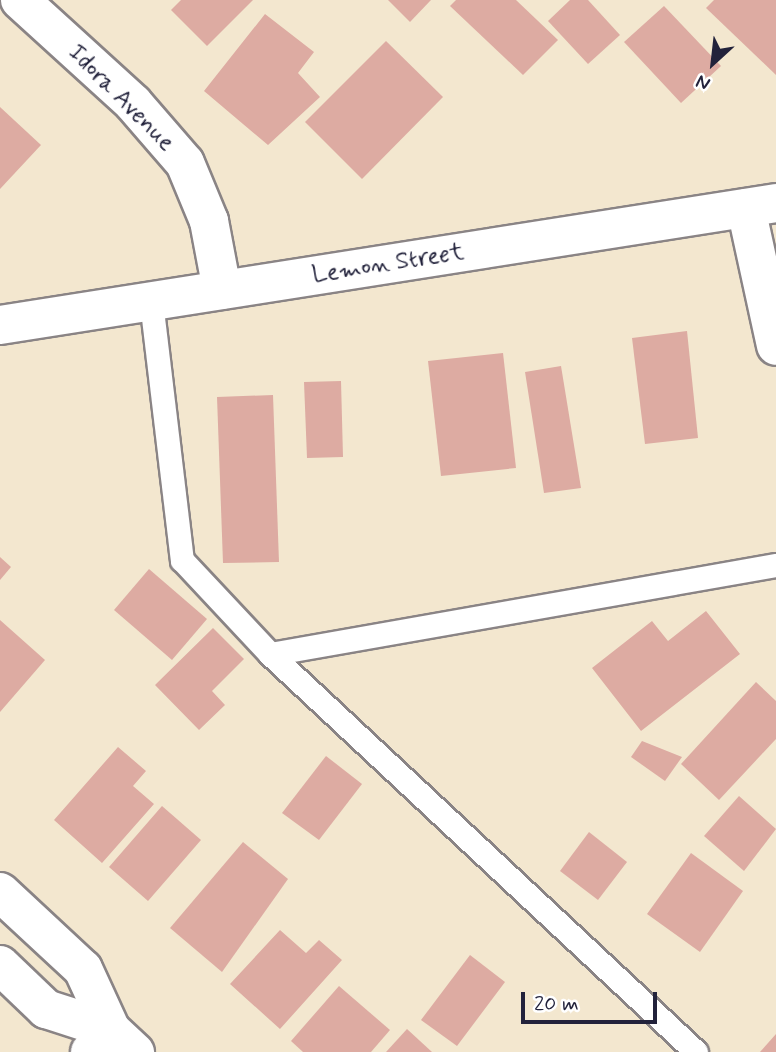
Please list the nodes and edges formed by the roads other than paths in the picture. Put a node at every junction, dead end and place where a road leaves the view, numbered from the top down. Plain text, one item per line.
1 (20, 0) edge
2 (761, 206) edge
3 (222, 290) junction
4 (151, 301) junction
5 (0, 325) edge
6 (776, 345) edge
7 (776, 565) edge
8 (270, 654) junction
9 (0, 892) edge
10 (0, 965) edge
11 (112, 1045) edge
12 (696, 1052) edge

1 - 3 street, Idora Avenue
2 - 3 street, Lemon Street
2 - 6 street
3 - 4 street, Lemon Street
4 - 5 street, Lemon Street
4 - 8 lane
7 - 8 lane
8 - 12 lane
9 - 11 street
10 - 11 street

